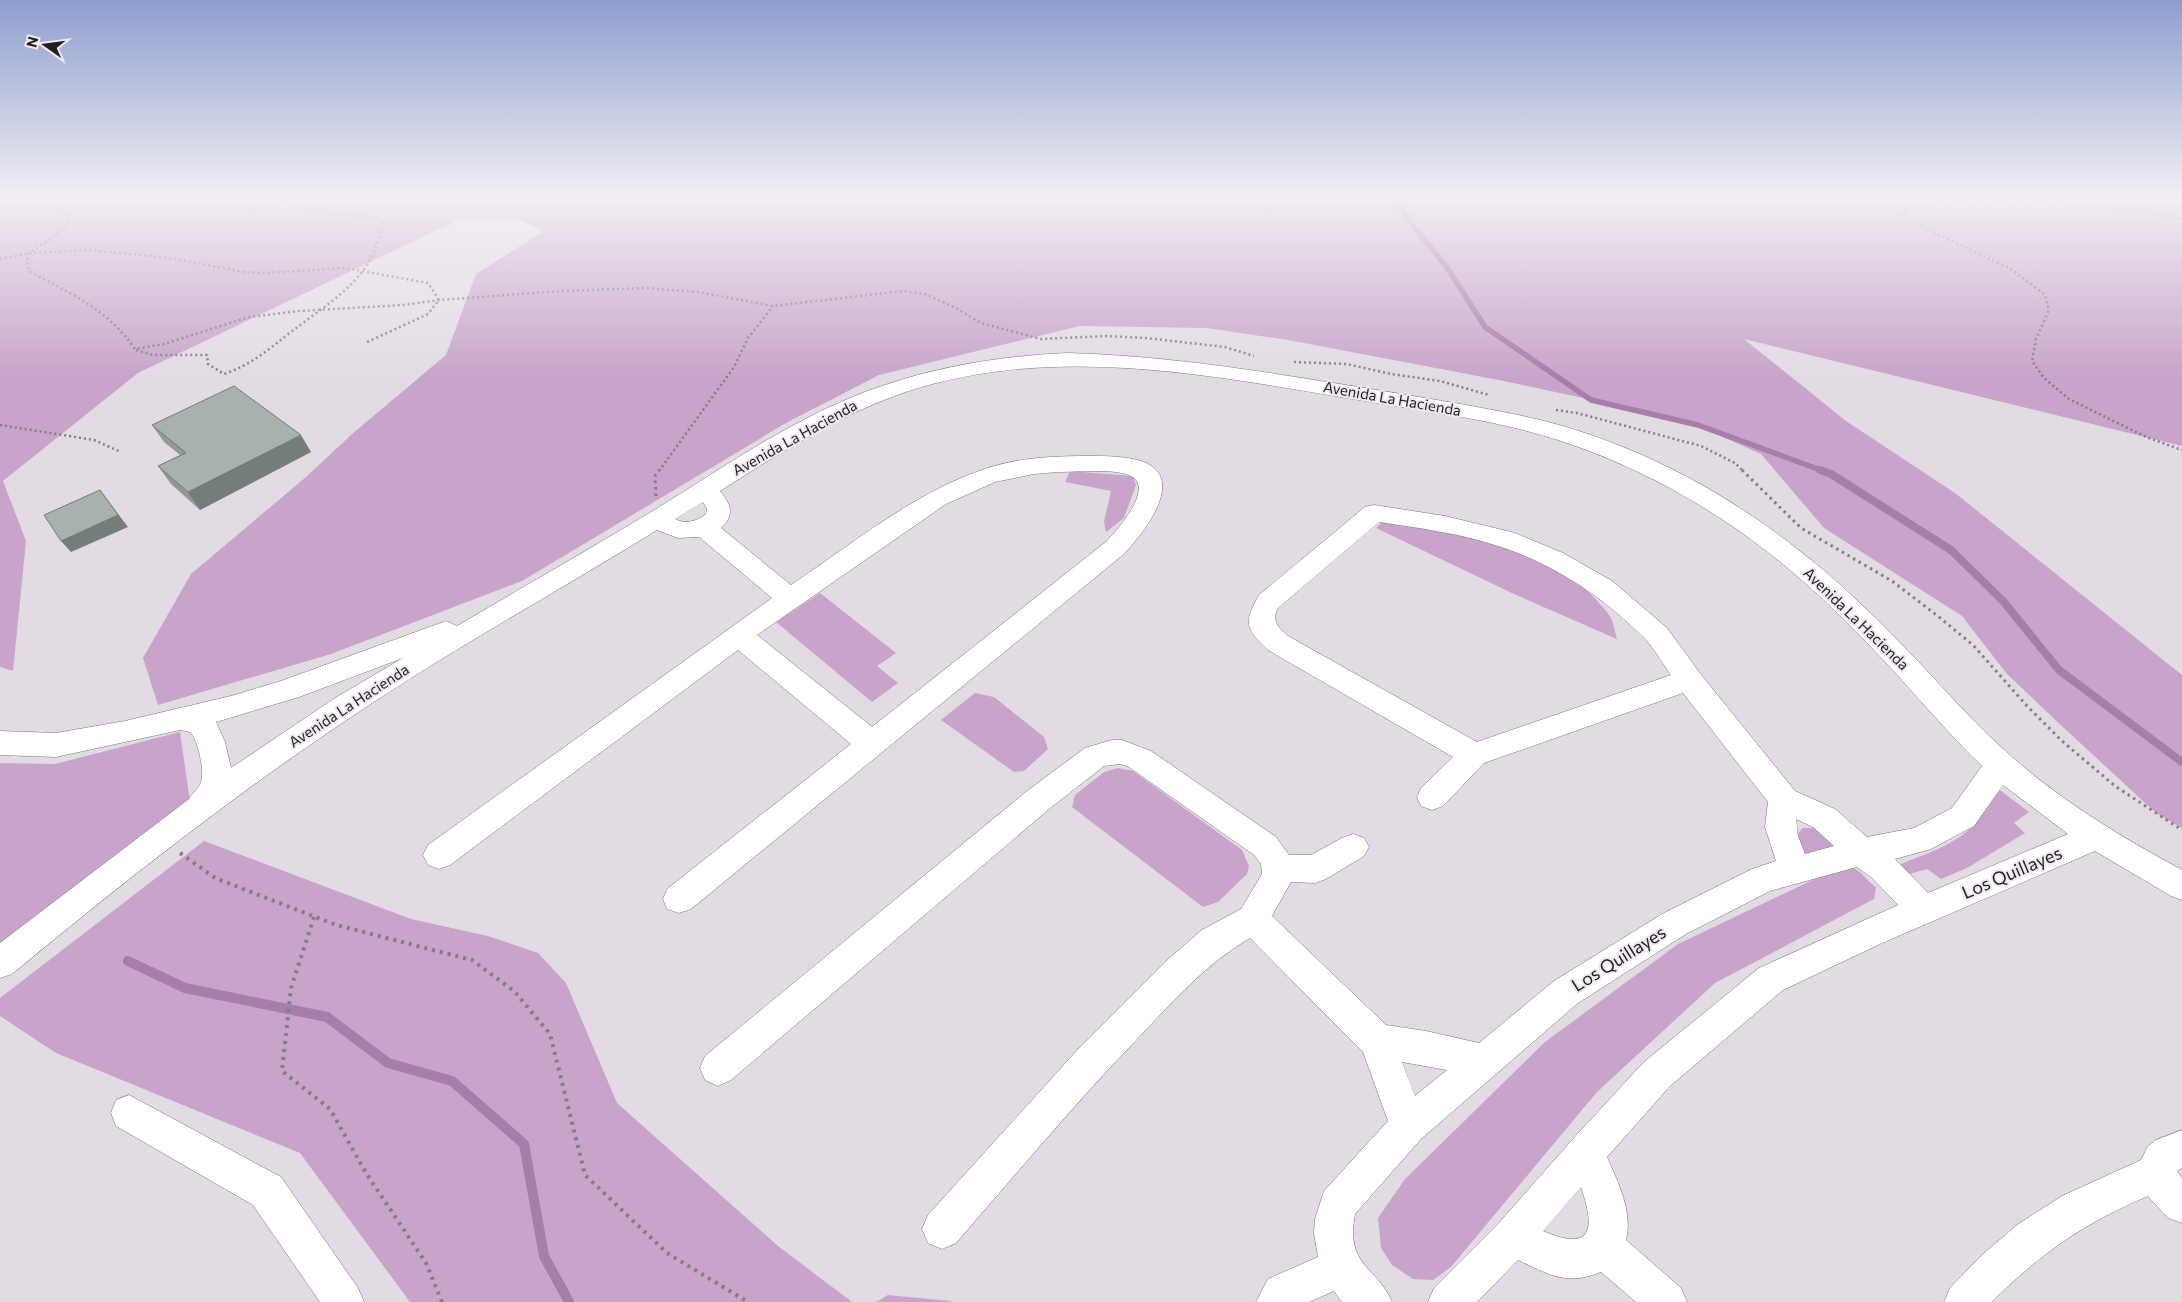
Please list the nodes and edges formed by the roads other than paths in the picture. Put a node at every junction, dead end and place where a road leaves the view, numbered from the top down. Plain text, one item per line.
1 (706, 489) junction
2 (658, 519) junction
3 (703, 527) junction
4 (791, 599) junction
5 (507, 608) junction
6 (738, 635) junction
7 (1689, 680) junction
8 (179, 719) junction
9 (872, 744) junction
10 (4, 745) edge
11 (1474, 755) junction
12 (2000, 765) junction
13 (1432, 796) dead end
14 (1784, 800) junction
15 (196, 810) junction
16 (2095, 837) junction
17 (1353, 846) dead end
18 (1861, 852) junction
19 (439, 855) dead end
20 (1278, 868) junction
21 (1796, 869) junction
22 (2182, 886) edge
23 (679, 899) dead end
24 (1923, 911) junction
25 (1253, 919) junction
26 (0, 963) edge
27 (1378, 1041) junction
28 (1483, 1061) junction
29 (718, 1068) dead end
30 (129, 1113) dead end
31 (1408, 1126) junction
32 (1586, 1152) junction
33 (2169, 1161) edge
34 (2182, 1204) edge
35 (942, 1229) dead end
36 (1512, 1238) junction
37 (1603, 1247) junction
38 (1341, 1268) junction
39 (344, 1302) edge
40 (1276, 1302) edge
41 (1372, 1302) edge
42 (1448, 1302) edge
43 (1667, 1302) edge
44 (1964, 1302) edge

1 - 2 street, Avenida La Hacienda
1 - 3 street
1 - 12 street, Avenida La Hacienda
2 - 3 street
2 - 5 street, Avenida La Hacienda
3 - 4 street
4 - 6 street
4 - 9 street
5 - 8 street, Avenida La Hacienda
5 - 15 street, Avenida La Hacienda
6 - 9 street
6 - 19 street
7 - 11 street
7 - 11 street
7 - 14 street
8 - 10 street, Avenida La Hacienda
8 - 15 street, Avenida La Hacienda
9 - 23 street
11 - 13 street
12 - 16 street, Avenida La Hacienda
12 - 18 street, Los Quillayes
14 - 18 street
14 - 21 street
15 - 26 street, Avenida La Hacienda
16 - 22 street, Avenida La Hacienda
16 - 24 street, Los Quillayes
17 - 20 street
18 - 21 street, Los Quillayes
18 - 24 street
20 - 25 street
20 - 29 street
21 - 28 street, Los Quillayes
24 - 32 street, Los Quillayes
25 - 27 street
25 - 35 street
27 - 28 street
27 - 31 street
28 - 31 street, Los Quillayes
30 - 39 street
31 - 38 street, Los Quillayes
32 - 36 street, Los Quillayes
32 - 37 street
33 - 34 street
33 - 44 street
36 - 37 street
36 - 42 street, Los Quillayes
37 - 43 street
38 - 40 street
38 - 41 street, Los Quillayes

